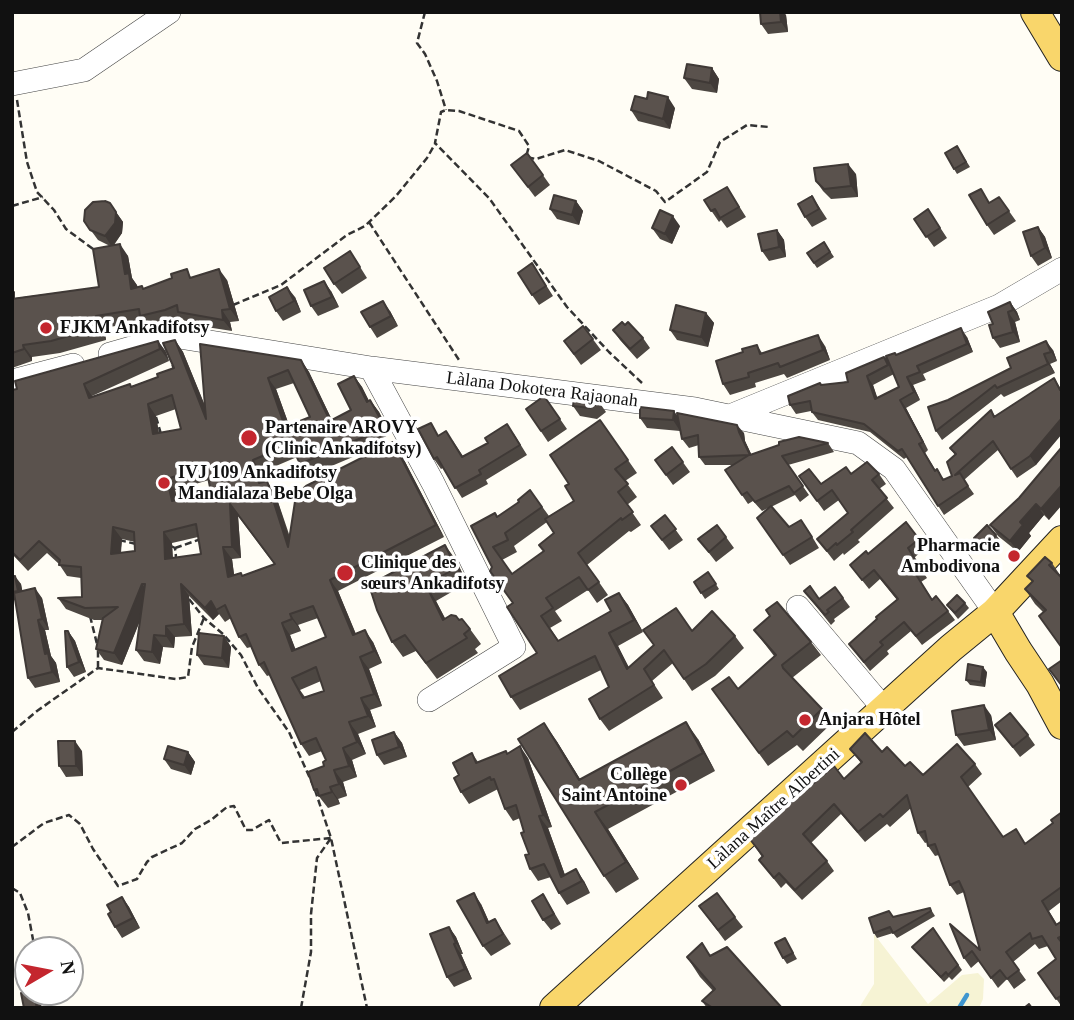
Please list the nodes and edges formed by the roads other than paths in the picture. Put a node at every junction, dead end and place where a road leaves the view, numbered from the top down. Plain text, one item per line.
1 (169, 12) edge
2 (1035, 12) edge
3 (1062, 57) edge
4 (14, 83) edge
5 (1062, 269) edge
6 (371, 368) junction
7 (12, 381) edge
8 (730, 416) junction
9 (1062, 540) edge
10 (798, 607) dead end
11 (995, 611) junction
12 (951, 648) junction
13 (1017, 651) junction
14 (1040, 684) junction
15 (429, 700) dead end
16 (1062, 706) edge
17 (885, 710) junction
18 (1062, 725) edge
19 (554, 1008) edge

1 - 4 street
2 - 3 main road
5 - 8 street
6 - 7 street, Làlana Dokotera Rajaonah
6 - 8 street, Làlana Dokotera Rajaonah
6 - 15 street
8 - 11 street, Làlana Dokotera Rajaonah
9 - 11 main road, Làlana Maître Albertini
10 - 17 street
11 - 12 main road, Làlana Maître Albertini
11 - 13 main road
12 - 13 main road
12 - 17 main road, Làlana Maître Albertini
13 - 14 main road
14 - 16 main road
14 - 18 main road
17 - 19 main road, Làlana Maître Albertini

